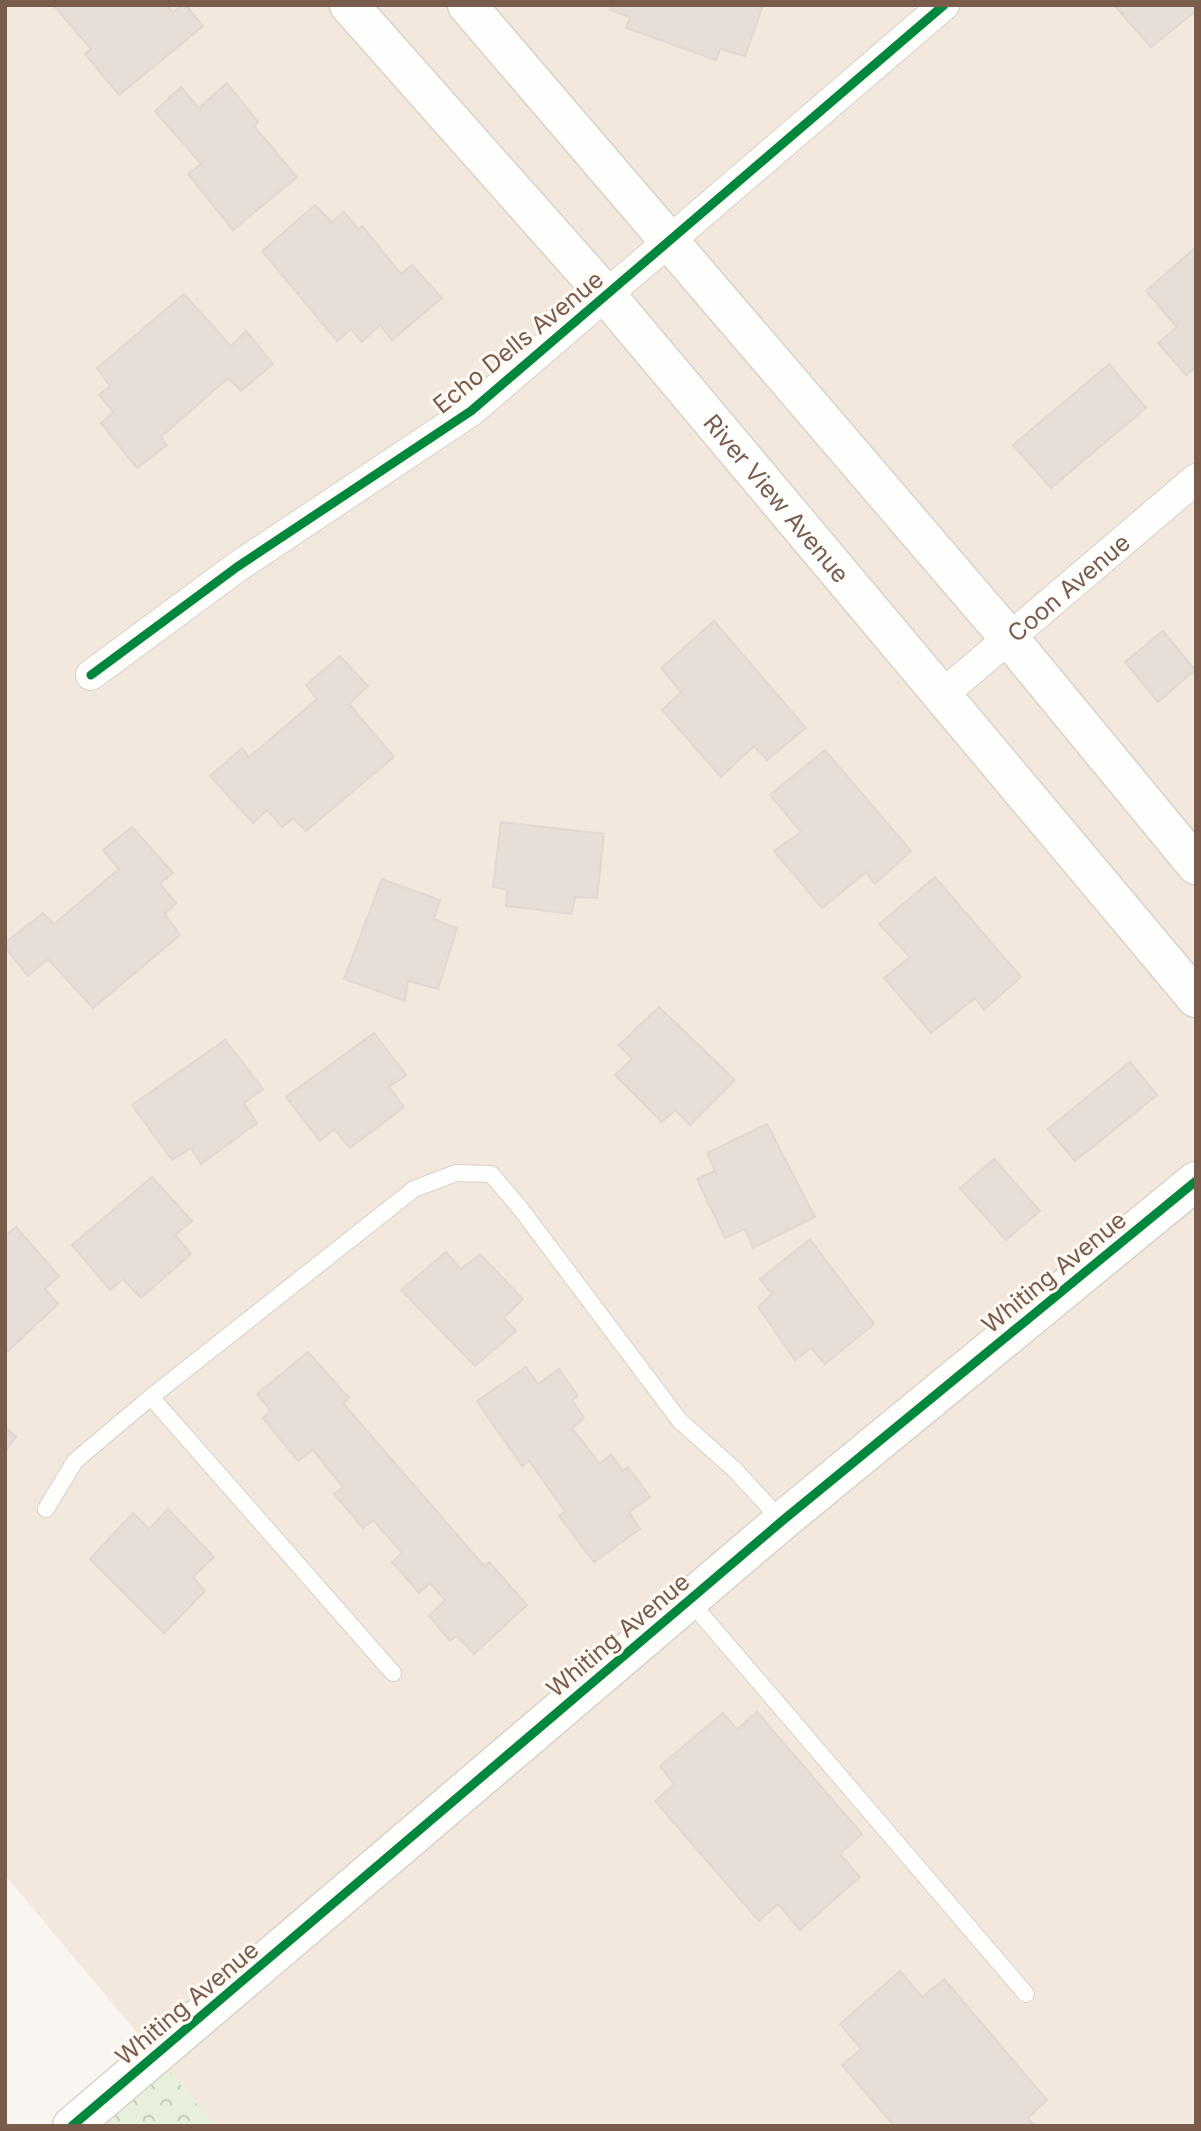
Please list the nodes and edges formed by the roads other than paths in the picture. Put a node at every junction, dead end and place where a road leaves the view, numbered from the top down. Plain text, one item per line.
1 (349, 5) edge
2 (467, 5) edge
3 (944, 5) edge
4 (668, 240) junction
5 (607, 296) junction
6 (1196, 479) edge
7 (1009, 638) junction
8 (91, 675) dead end
9 (942, 695) junction
10 (1196, 865) edge
11 (1196, 998) edge
12 (1196, 1181) edge
13 (151, 1397) junction
14 (46, 1509) dead end
15 (782, 1521) junction
16 (689, 1600) junction
17 (393, 1673) dead end
18 (1026, 1994) dead end
19 (72, 2126) edge

1 - 5 main road, River View Avenue
2 - 4 main road
3 - 4 street, Echo Dells Avenue
4 - 5 street, Echo Dells Avenue
4 - 7 main road
5 - 8 street, Echo Dells Avenue
5 - 9 main road, River View Avenue
6 - 7 street, Coon Avenue
7 - 9 street, Coon Avenue
7 - 10 main road
9 - 11 main road, River View Avenue
12 - 15 main road, Whiting Avenue
13 - 14 lane
13 - 15 lane
13 - 17 lane
15 - 16 main road, Whiting Avenue
16 - 18 lane
16 - 19 main road, Whiting Avenue

